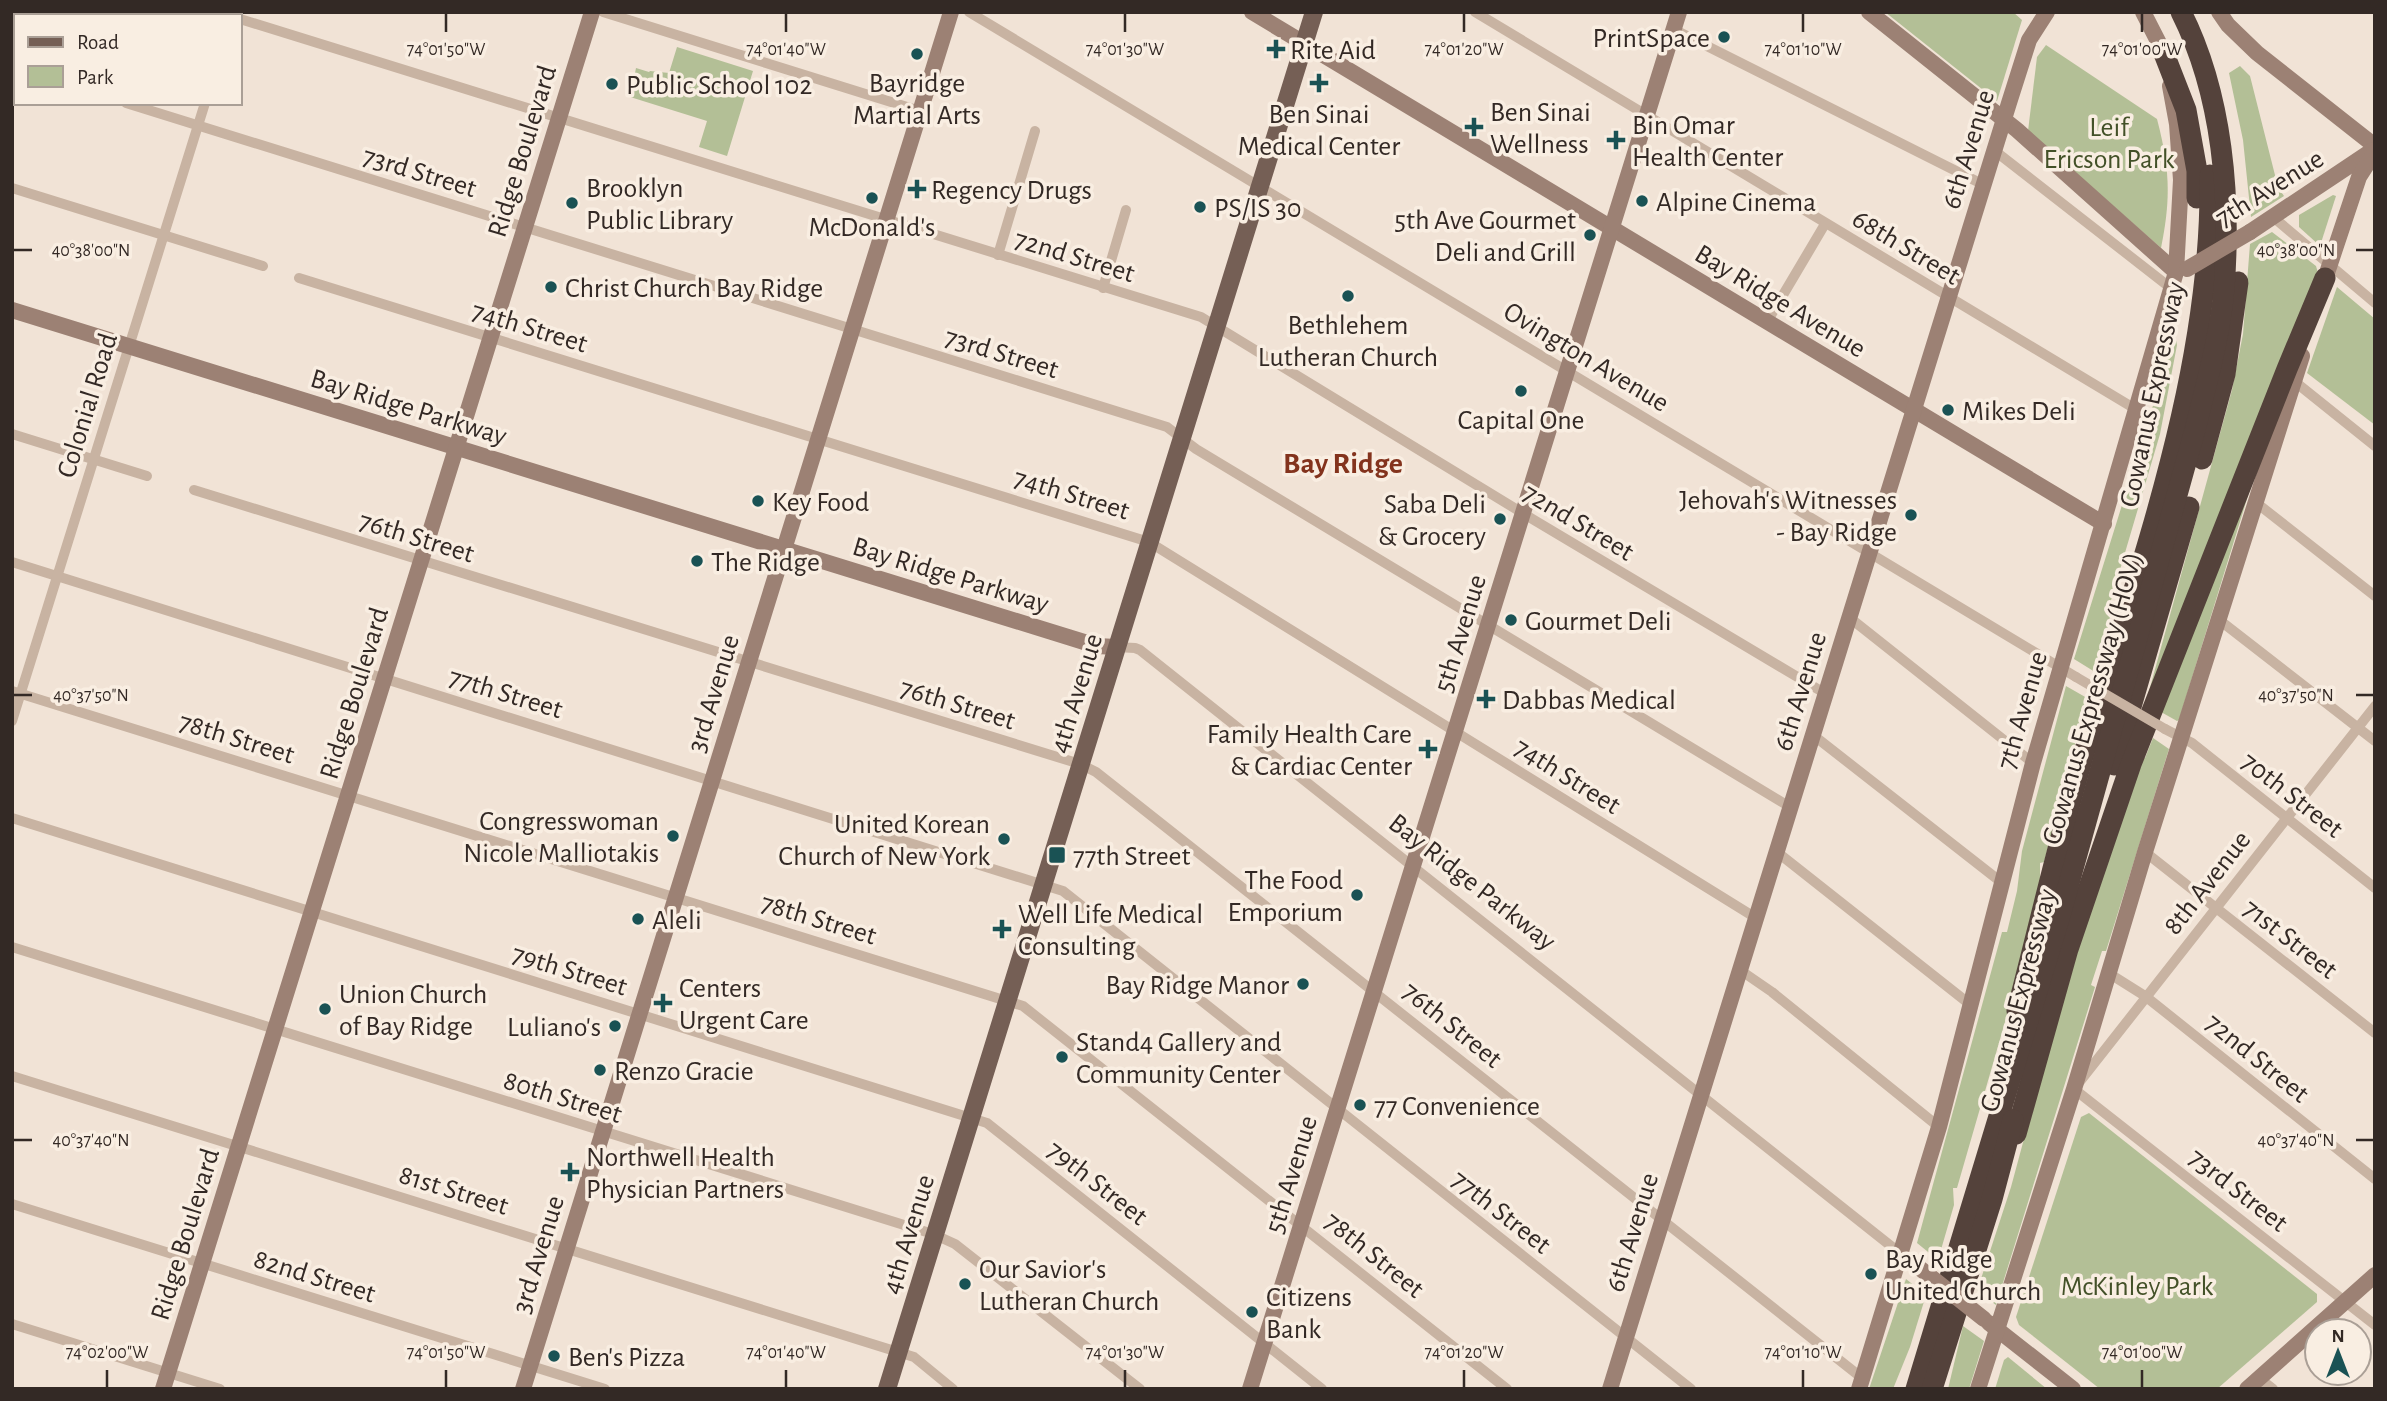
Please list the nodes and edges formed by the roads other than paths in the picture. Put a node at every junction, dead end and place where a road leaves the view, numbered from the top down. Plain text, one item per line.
1 (592, 12) edge
2 (603, 12) edge
3 (951, 12) edge
4 (969, 12) edge
5 (1252, 12) edge
6 (1314, 12) edge
7 (1475, 12) edge
8 (1679, 12) edge
9 (1869, 12) edge
10 (2143, 12) edge
11 (2166, 12) edge
12 (2181, 12) edge
13 (2193, 12) edge
14 (2219, 12) edge
15 (2039, 15) edge
16 (242, 20) edge
17 (1673, 29) junction
18 (1304, 43) junction
19 (2163, 51) junction
20 (133, 105) edge
21 (204, 105) edge
22 (920, 111) junction
23 (1647, 116) junction
24 (559, 119) junction
25 (2004, 120) junction
26 (198, 125) junction
27 (1035, 131) dead end
28 (2375, 149) edge
29 (1995, 151) junction
30 (1261, 185) junction
31 (1984, 186) junction
32 (12, 188) edge
33 (1126, 210) dead end
34 (2273, 217) junction
35 (887, 221) junction
36 (1825, 224) junction
37 (525, 228) junction
38 (1612, 228) junction
39 (164, 235) junction
40 (998, 255) junction
41 (263, 266) dead end
42 (2189, 271) junction
43 (2328, 272) junction
44 (299, 278) dead end
45 (1103, 288) junction
46 (2172, 289) junction
47 (1950, 298) junction
48 (2375, 303) edge
49 (12, 310) edge
50 (1768, 322) junction
51 (1216, 327) junction
52 (852, 330) junction
53 (490, 338) junction
54 (129, 346) junction
55 (1567, 371) junction
56 (2294, 382) junction
57 (1915, 410) junction
58 (2137, 410) junction
59 (12, 433) edge
60 (1182, 438) junction
61 (818, 439) junction
62 (2375, 446) edge
63 (457, 448) junction
64 (93, 459) junction
65 (147, 475) dead end
66 (194, 490) dead end
67 (2254, 501) junction
68 (1523, 514) junction
69 (2104, 524) junction
70 (1149, 542) junction
71 (784, 550) junction
72 (1870, 553) junction
73 (422, 561) junction
74 (12, 562) edge
75 (57, 576) junction
76 (2375, 596) edge
77 (1850, 618) junction
78 (2218, 619) junction
79 (1488, 626) junction
80 (2137, 636) junction
81 (1116, 647) junction
82 (749, 663) junction
83 (2060, 667) junction
84 (385, 678) junction
85 (17, 692) edge
86 (1826, 694) junction
87 (2375, 706) edge
88 (12, 721) edge
89 (2357, 728) junction
90 (1455, 732) junction
91 (1814, 734) junction
92 (2182, 738) junction
93 (2375, 741) edge
94 (2033, 763) junction
95 (1080, 764) junction
96 (712, 780) junction
97 (348, 795) junction
98 (1790, 807) junction
99 (12, 818) edge
100 (2286, 818) junction
101 (2091, 841) junction
102 (1777, 852) junction
103 (2145, 852) junction
104 (1413, 867) junction
105 (2001, 882) junction
106 (1044, 884) junction
107 (2375, 888) edge
108 (676, 897) junction
109 (2215, 907) junction
110 (312, 913) junction
111 (1756, 918) junction
112 (12, 947) edge
113 (1740, 970) junction
114 (2109, 974) junction
115 (1375, 990) junction
116 (2145, 996) junction
117 (1007, 1001) junction
118 (1972, 1006) junction
119 (639, 1014) junction
120 (275, 1029) junction
121 (2375, 1033) edge
122 (12, 1076) edge
123 (2074, 1088) junction
124 (1701, 1095) junction
125 (1337, 1109) junction
126 (971, 1117) junction
127 (1940, 1127) junction
128 (603, 1132) junction
129 (239, 1146) junction
130 (2375, 1179) edge
131 (1992, 1199) junction
132 (12, 1204) edge
133 (1662, 1221) junction
134 (1301, 1225) junction
135 (933, 1234) junction
136 (566, 1248) junction
137 (1901, 1254) junction
138 (202, 1263) junction
139 (2375, 1275) edge
140 (2344, 1301) junction
141 (12, 1324) edge
142 (2375, 1325) edge
143 (1997, 1329) junction
144 (1626, 1338) junction
145 (1265, 1343) junction
146 (898, 1352) junction
147 (530, 1365) junction
148 (168, 1373) junction
149 (1860, 1383) edge
150 (2253, 1383) edge
151 (163, 1389) edge
152 (220, 1389) edge
153 (523, 1389) edge
154 (605, 1389) edge
155 (887, 1389) edge
156 (953, 1389) edge
157 (1140, 1389) edge
158 (1250, 1389) edge
159 (1322, 1389) edge
160 (1507, 1389) edge
161 (1610, 1389) edge
162 (1691, 1389) edge
163 (1903, 1389) edge
164 (1916, 1389) edge
165 (1932, 1389) edge
166 (1978, 1389) edge
167 (2073, 1389) edge
168 (2273, 1389) edge

1 - 24 street, Ridge Boulevard
2 - 22 street
3 - 22 street, 3rd Avenue
4 - 30 street, Ovington Avenue
5 - 18 street, Bay Ridge Avenue
6 - 18 main road, 4th Avenue
7 - 23 street, 68th Street
8 - 17 street, 5th Avenue
9 - 25 street
10 - 19 street
11 - 42 highway, Gowanus Expressway
12 - 80 highway, Gowanus Expressway (HOV)
13 - 101 highway, Gowanus Expressway
14 - 28 street
15 - 25 street, 6th Avenue
16 - 24 street, 72nd Street
17 - 23 street, 5th Avenue
17 - 31 street
18 - 30 main road, 4th Avenue
18 - 38 street, Bay Ridge Avenue
19 - 42 street
19 - 42 highway
20 - 26 street, 73rd Street
21 - 26 street, Colonial Road
22 - 35 street, 3rd Avenue
23 - 36 street, 68th Street
23 - 38 street, 5th Avenue
24 - 35 street, 72nd Street
24 - 37 street, Ridge Boulevard
25 - 29 street, 6th Avenue
25 - 42 street
26 - 37 street, 73rd Street
26 - 39 street, Colonial Road
27 - 40 street
28 - 34 street, 7th Avenue
28 - 43 street, 7th Avenue
29 - 31 street, 6th Avenue
29 - 46 street
30 - 51 main road, 4th Avenue
30 - 55 street, Ovington Avenue
31 - 47 street, 6th Avenue
32 - 39 street
33 - 45 street
34 - 42 street, 7th Avenue, bridge
34 - 43 street
35 - 40 street, 72nd Street
35 - 52 street, 3rd Avenue
36 - 47 street, 68th Street
36 - 50 street
37 - 52 street, 73rd Street
37 - 53 street, Ridge Boulevard
38 - 50 street, Bay Ridge Avenue
38 - 55 street, 5th Avenue
39 - 41 street
39 - 54 street, Colonial Road
40 - 45 street, 72nd Street
42 - 46 street, 7th Avenue
42 - 163 highway, Gowanus Expressway
43 - 48 street
43 - 56 street, 7th Avenue
43 - 131 highway
44 - 53 street, 74th Street
45 - 51 street, 72nd Street
46 - 58 street, 7th Avenue
47 - 57 street, 6th Avenue
47 - 58 street, 68th Street
49 - 54 street, Bay Ridge Parkway
50 - 57 street, Bay Ridge Avenue
51 - 60 main road, 4th Avenue
51 - 68 street, 72nd Street
52 - 60 street, 73rd Street
52 - 61 street, 3rd Avenue
53 - 61 street, 74th Street
53 - 63 street, Ridge Boulevard
54 - 63 street, Bay Ridge Parkway
54 - 64 street, Colonial Road
55 - 68 street, 5th Avenue
55 - 72 street, Ovington Avenue
56 - 62 street
56 - 67 street, 7th Avenue
57 - 69 street, Bay Ridge Avenue
57 - 72 street, 6th Avenue
58 - 69 street, 7th Avenue
59 - 64 street
60 - 70 main road, 4th Avenue
60 - 79 street, 73rd Street
61 - 70 street, 74th Street
61 - 71 street, 3rd Avenue
63 - 71 street, Bay Ridge Parkway
63 - 73 street, Ridge Boulevard
64 - 65 street
64 - 75 street, Colonial Road
66 - 73 street, 76th Street
67 - 76 street
67 - 78 street, 7th Avenue
68 - 79 street, 5th Avenue
68 - 86 street, 72nd Street
69 - 83 street, 7th Avenue
70 - 81 main road, 4th Avenue
70 - 90 street, 74th Street
71 - 81 street, Bay Ridge Parkway
71 - 82 street, 3rd Avenue
72 - 77 street, 6th Avenue
72 - 83 street, Ovington Avenue
73 - 82 street, 76th Street
73 - 84 street, Ridge Boulevard
74 - 75 street, 77th Street
75 - 84 street, 77th Street
75 - 85 street, Colonial Road
77 - 86 street, 6th Avenue
77 - 94 street
78 - 89 street
78 - 92 street, 7th Avenue
79 - 90 street, 5th Avenue
79 - 98 street, 73rd Street
80 - 101 highway
80 - 164 highway, Gowanus Expressway (HOV)
81 - 95 main road, 4th Avenue
81 - 104 street, Bay Ridge Parkway
82 - 95 street, 76th Street
82 - 96 street, 3rd Avenue
83 - 92 street, Ovington Avenue, bridge
83 - 94 street, 7th Avenue
84 - 96 street, 77th Street
84 - 97 street, Ridge Boulevard
85 - 88 street, Colonial Road
85 - 97 street, 78th Street
86 - 91 street, 6th Avenue
87 - 89 street, 8th Avenue
89 - 93 street
89 - 100 street, 8th Avenue
90 - 104 street, 5th Avenue
90 - 111 street, 74th Street
91 - 98 street, 6th Avenue
91 - 105 street
92 - 100 street, 70th Street
92 - 103 street, 7th Avenue
94 - 105 street, 7th Avenue
95 - 106 main road, 4th Avenue
95 - 115 street, 76th Street
96 - 106 street, 77th Street
96 - 108 street, 3rd Avenue
97 - 108 street, 78th Street
97 - 110 street, Ridge Boulevard
98 - 102 street, 6th Avenue
99 - 110 street, 79th Street
100 - 107 street, 70th Street
100 - 109 street, 8th Avenue
101 - 131 highway, Gowanus Expressway
102 - 111 street, 6th Avenue
102 - 118 street
103 - 109 street, 71st Street
103 - 114 street, 7th Avenue
104 - 115 street, 5th Avenue
104 - 124 street, Bay Ridge Parkway
105 - 118 street, 7th Avenue
106 - 117 main road, 4th Avenue
106 - 125 street, 77th Street
108 - 117 street, 78th Street
108 - 119 street, 3rd Avenue
109 - 116 street, 8th Avenue
109 - 121 street, 71st Street
110 - 119 street, 79th Street
110 - 120 street, Ridge Boulevard
111 - 113 street, 6th Avenue
112 - 120 street, 80th Street
113 - 124 street, 6th Avenue
113 - 127 street
114 - 116 street, 72nd Street
114 - 123 street, 7th Avenue
115 - 125 street, 5th Avenue
115 - 133 street, 76th Street
116 - 123 street, 8th Avenue
116 - 130 street, 72nd Street
117 - 126 main road, 4th Avenue
117 - 134 street, 78th Street
118 - 127 street, 7th Avenue
119 - 126 street, 79th Street
119 - 128 street, 3rd Avenue
120 - 128 street, 80th Street
120 - 129 street, Ridge Boulevard
122 - 129 street, 81st Street
123 - 140 street, 73rd Street
123 - 143 street, 7th Avenue
124 - 133 street, 6th Avenue
124 - 137 street, Bay Ridge Parkway
125 - 134 street, 5th Avenue
125 - 144 street, 77th Street
126 - 135 main road, 4th Avenue
126 - 145 street, 79th Street
127 - 137 street, 7th Avenue
128 - 135 street, 80th Street
128 - 136 street, 3rd Avenue
129 - 136 street, 81st Street
129 - 138 street, Ridge Boulevard
131 - 165 highway, Gowanus Expressway
132 - 138 street, 82nd Street
133 - 144 street, 6th Avenue
133 - 149 street, 76th Street
134 - 145 street, 5th Avenue
134 - 160 street, 78th Street
135 - 146 main road, 4th Avenue
135 - 157 street, 80th Street
136 - 146 street, 81st Street
136 - 147 street, 3rd Avenue
137 - 143 street, Bay Ridge Parkway, bridge
137 - 149 street, 7th Avenue
138 - 147 street, 82nd Street
138 - 148 street, Ridge Boulevard
139 - 140 street
140 - 142 street, 73rd Street
140 - 150 street
141 - 148 street
143 - 166 street, 7th Avenue
143 - 167 street, Bay Ridge Parkway
144 - 161 street, 6th Avenue
144 - 162 street, 77th Street
145 - 158 street, 5th Avenue
145 - 159 street, 79th Street
146 - 155 main road, 4th Avenue
146 - 156 street, 81st Street
147 - 153 street, 3rd Avenue
147 - 154 street, 82nd Street
148 - 151 street, Ridge Boulevard
148 - 152 street
150 - 168 street

